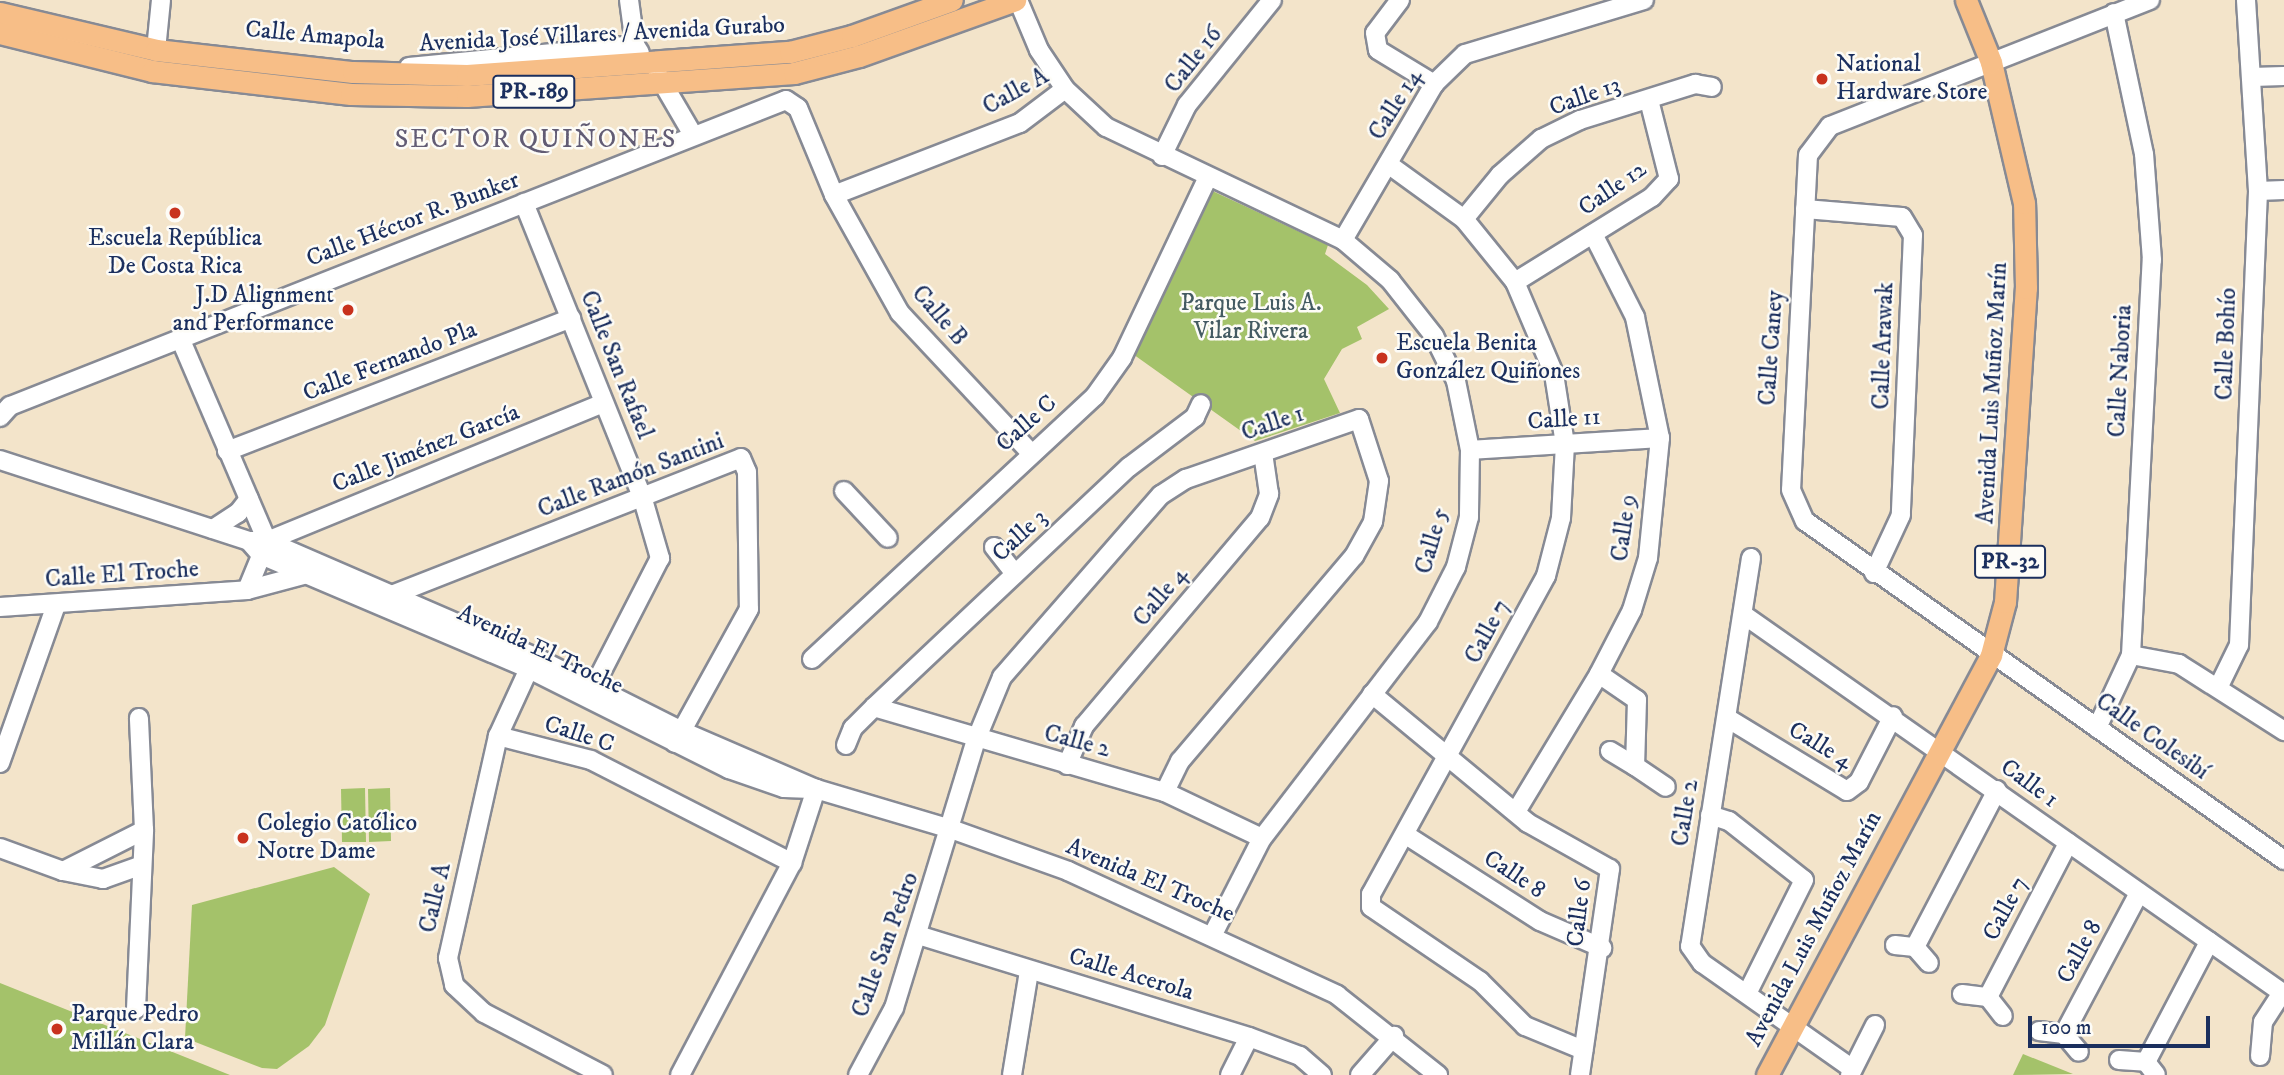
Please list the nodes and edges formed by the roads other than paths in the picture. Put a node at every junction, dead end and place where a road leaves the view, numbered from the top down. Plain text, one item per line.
1 (161, 0) edge
2 (629, 0) edge
3 (952, 0) edge
4 (1017, 0) edge
5 (1272, 0) edge
6 (1400, 0) edge
7 (1644, 0) edge
8 (1966, 0) edge
9 (1979, 0) edge
10 (2150, 0) edge
11 (2246, 0) edge
12 (0, 13) edge
13 (2115, 13) junction
14 (49, 24) junction
15 (0, 33) edge
16 (157, 45) junction
17 (635, 45) junction
18 (44, 46) junction
19 (1996, 60) junction
20 (648, 62) junction
21 (2284, 76) edge
22 (2252, 77) junction
23 (664, 83) junction
24 (1434, 84) junction
25 (1712, 87) dead end
26 (1065, 89) junction
27 (1649, 100) junction
28 (692, 135) junction
29 (1162, 156) junction
30 (1388, 164) junction
31 (1208, 177) junction
32 (2284, 190) edge
33 (2258, 191) junction
34 (834, 195) junction
35 (524, 203) junction
36 (1805, 209) junction
37 (1464, 219) junction
38 (1593, 234) junction
39 (1343, 240) junction
40 (1515, 282) junction
41 (571, 318) junction
42 (180, 338) junction
43 (603, 403) junction
44 (1202, 404) dead end
45 (0, 417) edge
46 (1660, 438) junction
47 (1565, 444) junction
48 (1470, 450) junction
49 (227, 452) junction
50 (1030, 452) junction
51 (1263, 453) junction
52 (0, 460) edge
53 (844, 491) dead end
54 (642, 496) junction
55 (249, 499) junction
56 (298, 528) junction
57 (213, 529) junction
58 (888, 538) dead end
59 (267, 546) junction
60 (994, 547) dead end
61 (294, 552) junction
62 (1751, 558) dead end
63 (1874, 573) junction
64 (307, 574) junction
65 (1015, 574) junction
66 (253, 588) junction
67 (393, 595) junction
68 (374, 602) junction
69 (56, 605) junction
70 (0, 607) edge
71 (1744, 615) junction
72 (2131, 655) junction
73 (812, 659) dead end
74 (1996, 659) junction
75 (532, 663) junction
76 (1599, 674) junction
77 (2219, 686) junction
78 (591, 691) junction
79 (1372, 694) junction
80 (874, 707) junction
81 (1893, 716) junction
82 (139, 718) dead end
83 (1727, 718) junction
84 (2097, 727) junction
85 (2284, 731) edge
86 (498, 736) junction
87 (679, 737) junction
88 (976, 740) junction
89 (846, 745) dead end
90 (1610, 751) dead end
91 (1944, 753) junction
92 (1449, 758) junction
93 (0, 763) edge
94 (1067, 765) junction
95 (1635, 766) junction
96 (1666, 787) dead end
97 (816, 789) junction
98 (1997, 790) junction
99 (1165, 792) junction
100 (1517, 810) junction
101 (1710, 815) junction
102 (951, 829) junction
103 (144, 830) junction
104 (1406, 835) junction
105 (1262, 838) junction
106 (2068, 843) junction
107 (0, 848) edge
108 (2284, 860) edge
109 (792, 863) junction
110 (142, 865) junction
111 (63, 871) junction
112 (2139, 893) junction
113 (1213, 934) junction
114 (918, 935) junction
115 (2209, 942) junction
116 (1895, 945) dead end
117 (1915, 947) junction
118 (1602, 948) junction
119 (1929, 963) dead end
120 (1029, 971) junction
121 (1747, 994) junction
122 (1962, 994) dead end
123 (2283, 994) edge
124 (1988, 997) junction
125 (136, 1009) dead end
126 (2003, 1016) dead end
127 (1875, 1025) dead end
128 (1797, 1030) junction
129 (2039, 1031) dead end
130 (2064, 1034) junction
131 (1394, 1036) junction
132 (1249, 1037) junction
133 (1583, 1050) junction
134 (2080, 1052) dead end
135 (2260, 1056) dead end
136 (2119, 1060) dead end
137 (2151, 1069) edge
138 (1851, 1072) edge
139 (861, 1074) edge
140 (603, 1075) edge
141 (680, 1075) edge
142 (1012, 1075) edge
143 (1230, 1075) edge
144 (1322, 1075) edge
145 (1360, 1075) edge
146 (1438, 1075) edge
147 (1580, 1075) edge
148 (1766, 1075) edge
149 (1782, 1075) edge

1 - 16 street
2 - 17 street
3 - 20 main road, Avenida José Villares / Avenida Gurabo / PR-189
4 - 23 main road, Avenida José Villares / Avenida Gurabo / PR-189
4 - 26 street
5 - 29 street, Calle 16
6 - 24 street
7 - 24 street, Calle 14
8 - 19 main road, Avenida Luis Muñoz Marín / PR-32
9 - 19 main road, Avenida Luis Muñoz Marín / PR-32
10 - 13 street, Calle Caney
11 - 22 street, Calle Bohío
12 - 14 main road, Avenida José Villares / Avenida Gurabo / PR-189
13 - 19 street, Calle Caney
13 - 72 street, Calle Naboria
14 - 16 main road, Avenida José Villares / Avenida Gurabo / PR-189
14 - 18 main road
15 - 18 main road, Avenida José Villares / Avenida Gurabo / PR-189
16 - 17 street, Calle Amapola
16 - 20 main road, Avenida José Villares / Avenida Gurabo / PR-189
17 - 20 street
18 - 23 main road, Avenida José Villares / Avenida Gurabo / PR-189
19 - 36 street, Calle Caney
19 - 74 main road, Avenida Luis Muñoz Marín / PR-32
20 - 23 street
21 - 22 street
22 - 33 street, Calle Bohío
23 - 28 street
24 - 30 street, Calle 14
25 - 27 street, Calle 13
26 - 29 street, Calle A
26 - 34 street, Calle A
27 - 37 street, Calle 13
27 - 38 street, Calle 12
28 - 34 street, Calle Héctor R. Bunker
28 - 35 street, Calle Héctor R. Bunker
29 - 31 street, Calle A
30 - 37 street, Calle 7
30 - 39 street, Calle 14
31 - 39 street, Calle 5
31 - 50 street, Calle C
32 - 33 street
33 - 77 street, Calle Bohío
34 - 50 street, Calle B
35 - 41 street, Calle San Rafael
35 - 42 street, Calle Héctor R. Bunker
36 - 63 street, Calle Caney
36 - 63 street, Calle Arawak
37 - 40 street, Calle 7
38 - 40 street, Calle 12
38 - 46 street, Calle 9
39 - 48 street, Calle 5
40 - 47 street, Calle 7
41 - 43 street, Calle San Rafael
41 - 49 street, Calle Fernando Pla
42 - 45 street, Calle Héctor R. Bunker
42 - 49 street
43 - 54 street, Calle San Rafael
43 - 56 street, Calle Jiménez García
44 - 65 street, Calle 3
46 - 47 street, Calle 11
46 - 76 street, Calle 9
47 - 48 street, Calle 11
47 - 92 street, Calle 7
48 - 79 street, Calle 5
49 - 55 street
50 - 73 street, Calle C
51 - 88 street, Calle 1
51 - 94 street, Calle 4
51 - 99 street, Calle 1
52 - 57 street, Avenida El Troche
53 - 58 street
54 - 67 street, Calle Ramón Santini
54 - 78 street, Calle San Rafael
54 - 87 street, Calle Ramón Santini
55 - 57 street
55 - 59 street
56 - 59 street, Calle Jiménez García
56 - 61 street
57 - 59 street, Avenida El Troche
59 - 61 street, Avenida El Troche
59 - 64 street, Avenida El Troche
59 - 66 street
60 - 65 street
61 - 67 street, Avenida El Troche
62 - 71 street, Calle 2
63 - 74 street, Calle Caney
64 - 66 street, Calle El Troche
64 - 68 street, Avenida El Troche
65 - 80 street, Calle 3
66 - 69 street, Calle El Troche
67 - 68 street, Calle Ramón Santini
67 - 75 street, Avenida El Troche
68 - 75 street, Avenida El Troche
69 - 70 street, Calle El Troche
69 - 93 street
71 - 81 street, Calle 1
71 - 83 street, Calle 2
72 - 77 street
72 - 84 street, Calle Naboria
74 - 84 street, Calle Colesibí
74 - 91 main road, Avenida Luis Muñoz Marín / PR-32
75 - 78 street, Avenida El Troche
75 - 86 street, Calle A
76 - 95 street
76 - 100 street, Calle 9
77 - 85 street
78 - 87 street, Avenida El Troche
79 - 92 street, Calle 6
79 - 105 street, Calle 5
80 - 88 street, Calle 2
80 - 89 street, Calle 3
81 - 83 street, Calle 4
81 - 91 street, Calle 1
82 - 103 street
83 - 101 street, Calle 2
84 - 108 street, Calle Colesibí
86 - 109 street, Calle C
86 - 140 street, Calle A
87 - 97 street, Avenida El Troche
88 - 94 street, Calle 2
88 - 102 street, Calle 1
90 - 95 street
91 - 98 street, Calle 1
91 - 128 main road, Avenida Luis Muñoz Marín / PR-32
92 - 100 street, Calle 6
92 - 104 street, Calle 7
94 - 99 street, Calle 2
95 - 96 street
97 - 102 street, Avenida El Troche
97 - 109 street
98 - 106 street, Calle 1
98 - 117 street
99 - 105 street, Calle 2
100 - 118 street, Calle 6
101 - 121 street, Calle 2
101 - 121 street
102 - 113 street, Avenida El Troche
102 - 114 street, Calle San Pedro
103 - 110 street
103 - 111 street
104 - 118 street, Calle 8
104 - 133 street, Calle 7
105 - 113 street, Calle 5
106 - 112 street, Calle 1
106 - 124 street, Calle 7
107 - 111 street
109 - 141 street
110 - 111 street
110 - 125 street
112 - 115 street, Calle 1
112 - 130 street, Calle 8
113 - 131 street, Avenida El Troche
114 - 120 street, Calle Acerola
114 - 139 street, Calle San Pedro
115 - 123 street, Calle 1
115 - 137 street
116 - 117 street
117 - 119 street
118 - 133 street, Calle 6
120 - 132 street, Calle Acerola
120 - 142 street
121 - 128 street, Calle 2
122 - 124 street
123 - 135 street
124 - 126 street
127 - 138 street
128 - 138 street, Calle 2
128 - 148 main road, Avenida Luis Muñoz Marín / PR-32
128 - 149 main road, Avenida Luis Muñoz Marín / PR-32
129 - 130 street
130 - 134 street
131 - 145 street
131 - 146 street, Avenida El Troche
132 - 143 street
132 - 144 street, Calle Acerola
133 - 147 street, Calle 6
136 - 137 street

